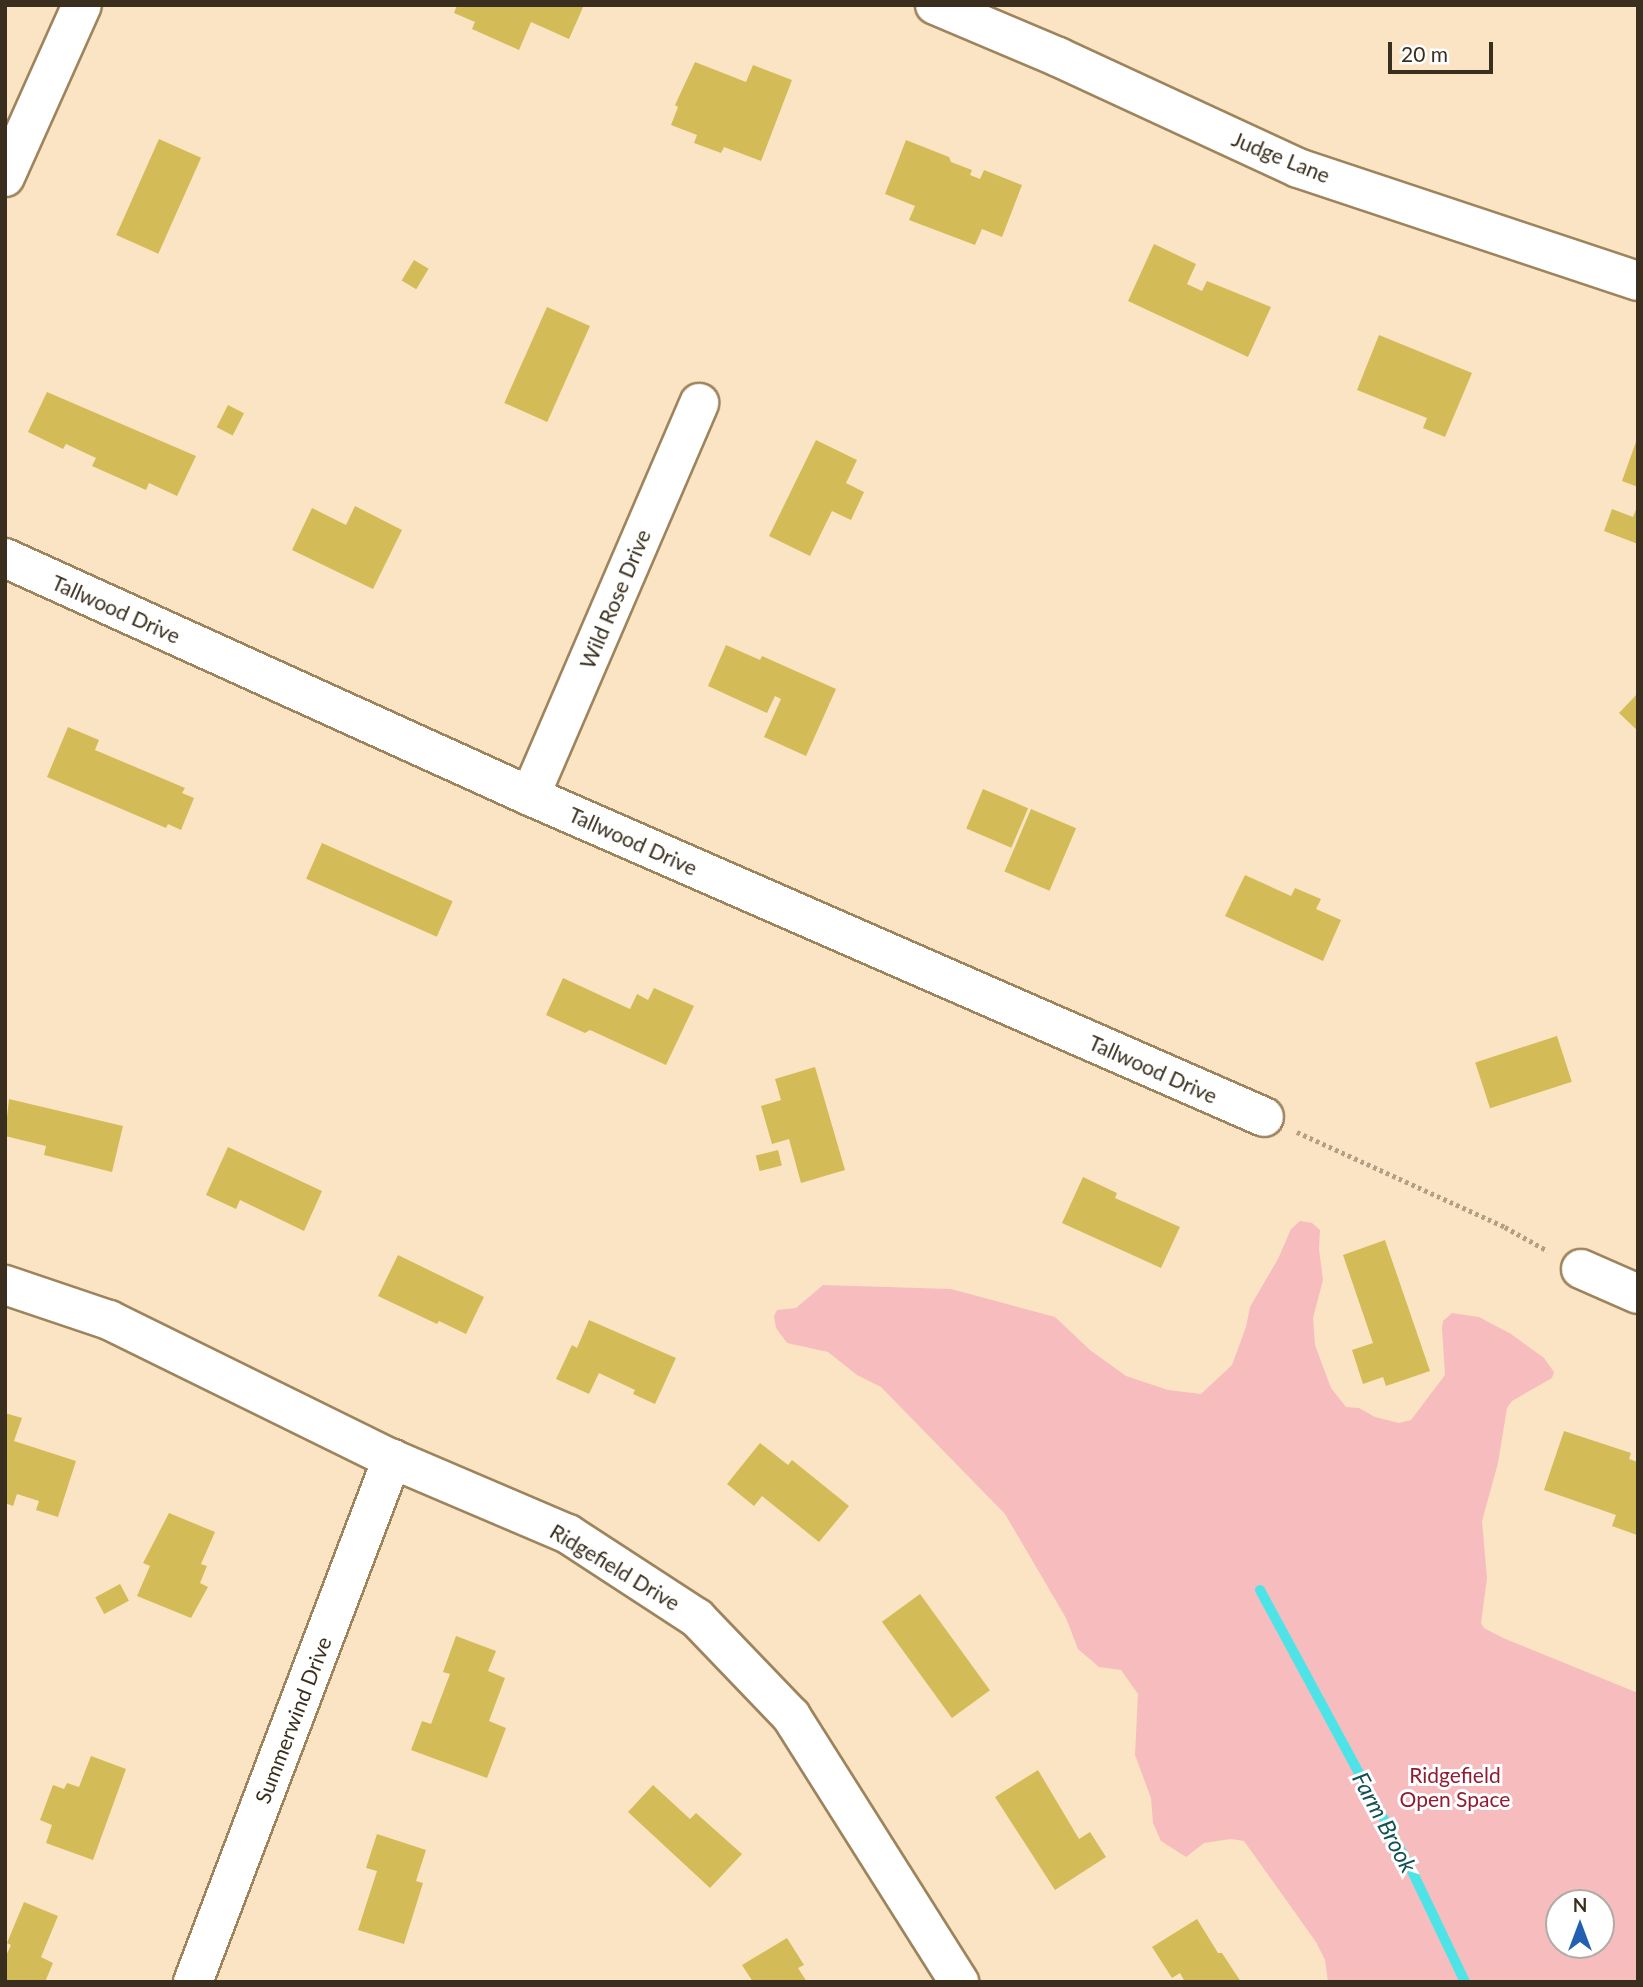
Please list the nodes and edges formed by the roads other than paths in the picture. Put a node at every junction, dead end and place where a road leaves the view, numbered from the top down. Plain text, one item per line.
1 (82, 5) edge
2 (935, 5) edge
3 (5, 177) edge
4 (1638, 281) edge
5 (699, 403) dead end
6 (5, 558) edge
7 (530, 796) junction
8 (1264, 1117) road end
9 (1581, 1269) road end
10 (5, 1285) edge
11 (1638, 1294) edge
12 (392, 1459) junction
13 (193, 1982) edge
14 (959, 1982) edge

1 - 3 street
2 - 4 street, Judge Lane
5 - 7 street, Wild Rose Drive
6 - 7 street, Tallwood Drive
7 - 8 street, Tallwood Drive
9 - 11 street
10 - 12 street, Ridgefield Drive
12 - 13 street, Summerwind Drive
12 - 14 street, Ridgefield Drive

